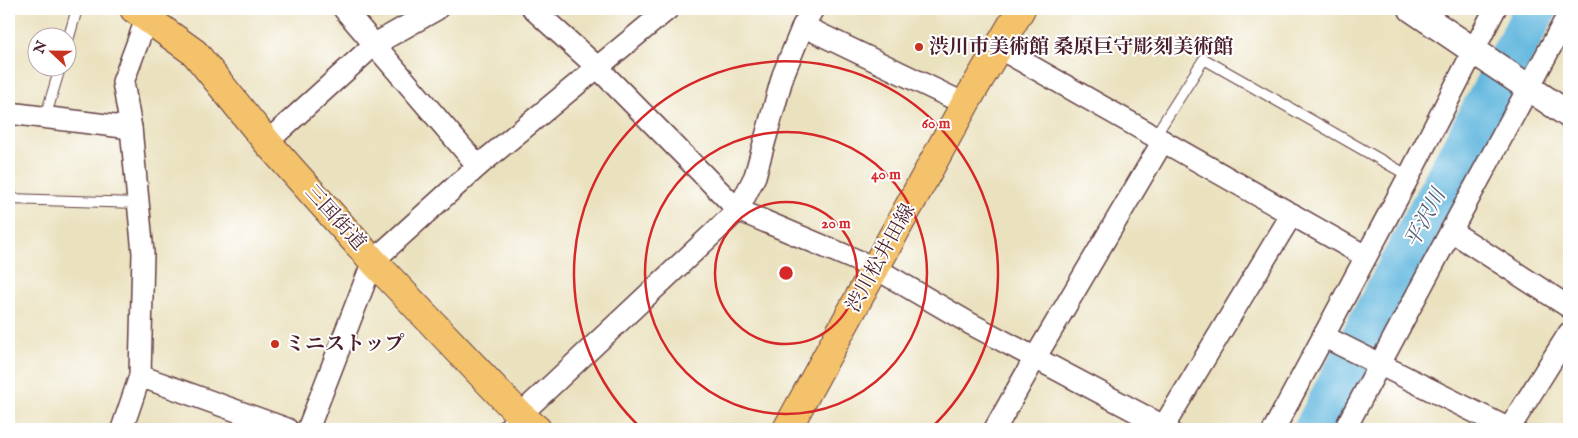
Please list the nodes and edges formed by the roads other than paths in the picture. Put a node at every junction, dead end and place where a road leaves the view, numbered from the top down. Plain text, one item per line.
1 (77, 9) edge
2 (344, 9) edge
3 (437, 9) edge
4 (533, 9) edge
5 (668, 9) edge
6 (1021, 9) edge
7 (1412, 9) edge
8 (1495, 9) edge
9 (144, 12) edge
10 (1569, 14) edge
11 (808, 17) edge
12 (71, 28) edge
13 (375, 44) junction
14 (999, 48) junction
15 (1478, 52) junction
16 (597, 67) junction
17 (57, 78) edge
18 (1523, 83) junction
19 (965, 104) junction
20 (9, 113) edge
21 (1569, 115) edge
22 (45, 118) junction
23 (130, 128) junction
24 (1159, 139) junction
25 (267, 142) junction
26 (478, 166) junction
27 (1409, 176) junction
28 (9, 199) edge
29 (138, 203) junction
30 (738, 210) junction
31 (1292, 214) junction
32 (1450, 231) junction
33 (1366, 256) junction
34 (373, 261) junction
35 (875, 268) junction
36 (1569, 307) edge
37 (1569, 333) edge
38 (1330, 340) junction
39 (1035, 358) junction
40 (1376, 362) junction
41 (140, 376) junction
42 (522, 424) edge
43 (1165, 428) edge
44 (122, 429) edge
45 (287, 429) edge
46 (308, 429) edge
47 (787, 429) edge
48 (995, 429) edge
49 (1274, 429) edge
50 (1345, 429) edge
51 (1509, 429) edge

1 - 12 lane
2 - 13 street
3 - 13 street
4 - 16 street
5 - 16 street
6 - 14 main road, 渋川松井田線
7 - 15 street
8 - 15 street
9 - 23 street
9 - 25 main road, 三国街道
10 - 18 street
11 - 19 street
11 - 30 street
13 - 25 street
13 - 26 street
14 - 19 main road, 渋川松井田線
14 - 24 street
15 - 18 street
15 - 27 street
16 - 26 street
16 - 30 street
17 - 22 lane
18 - 21 street
18 - 32 street
19 - 35 main road, 渋川松井田線
20 - 22 street
22 - 23 street
23 - 29 street
24 - 27 lane
24 - 31 street
24 - 39 street
25 - 34 main road, 三国街道
26 - 34 street
27 - 33 street
28 - 29 lane
29 - 41 street
30 - 35 street
30 - 42 street
31 - 33 street
31 - 43 street
32 - 36 street
32 - 40 street
33 - 38 street
34 - 42 main road, 三国街道
34 - 46 street
35 - 39 street
35 - 47 main road, 渋川松井田線
37 - 51 street
38 - 40 street
38 - 49 street
39 - 43 street
39 - 48 street
40 - 50 street
40 - 51 street
41 - 44 street
41 - 45 street

